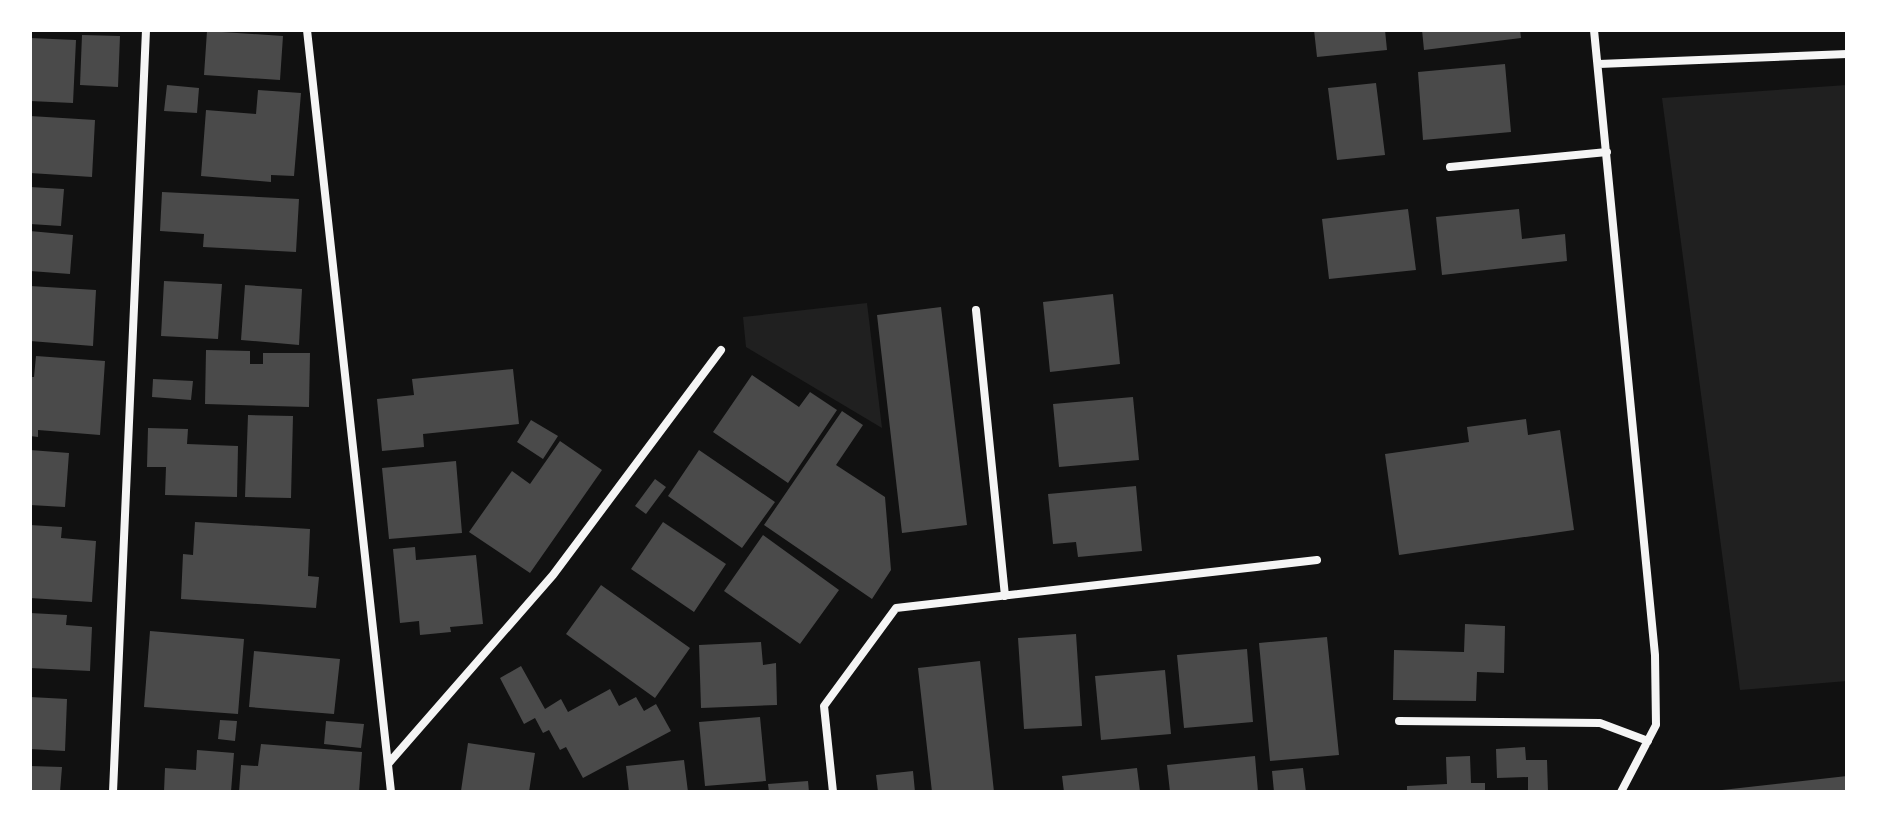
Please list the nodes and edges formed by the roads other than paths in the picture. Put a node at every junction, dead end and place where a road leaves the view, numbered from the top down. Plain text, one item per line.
1 (146, 30) edge
2 (307, 30) edge
3 (1594, 30) edge
4 (1847, 54) edge
5 (1599, 64) junction
6 (1607, 152) junction
7 (1450, 167) dead end
8 (976, 310) dead end
9 (721, 350) dead end
10 (1317, 560) dead end
11 (1005, 596) junction
12 (1399, 721) dead end
13 (1648, 741) junction
14 (388, 764) junction
15 (113, 792) edge
16 (391, 792) edge
17 (833, 792) edge
18 (1621, 792) edge

1 - 15 street
2 - 14 street
3 - 5 street
4 - 5 street
5 - 6 street
6 - 7 street
6 - 13 street
8 - 11 street
9 - 14 street
10 - 11 street
11 - 17 street
12 - 13 street
13 - 18 street
14 - 16 street

